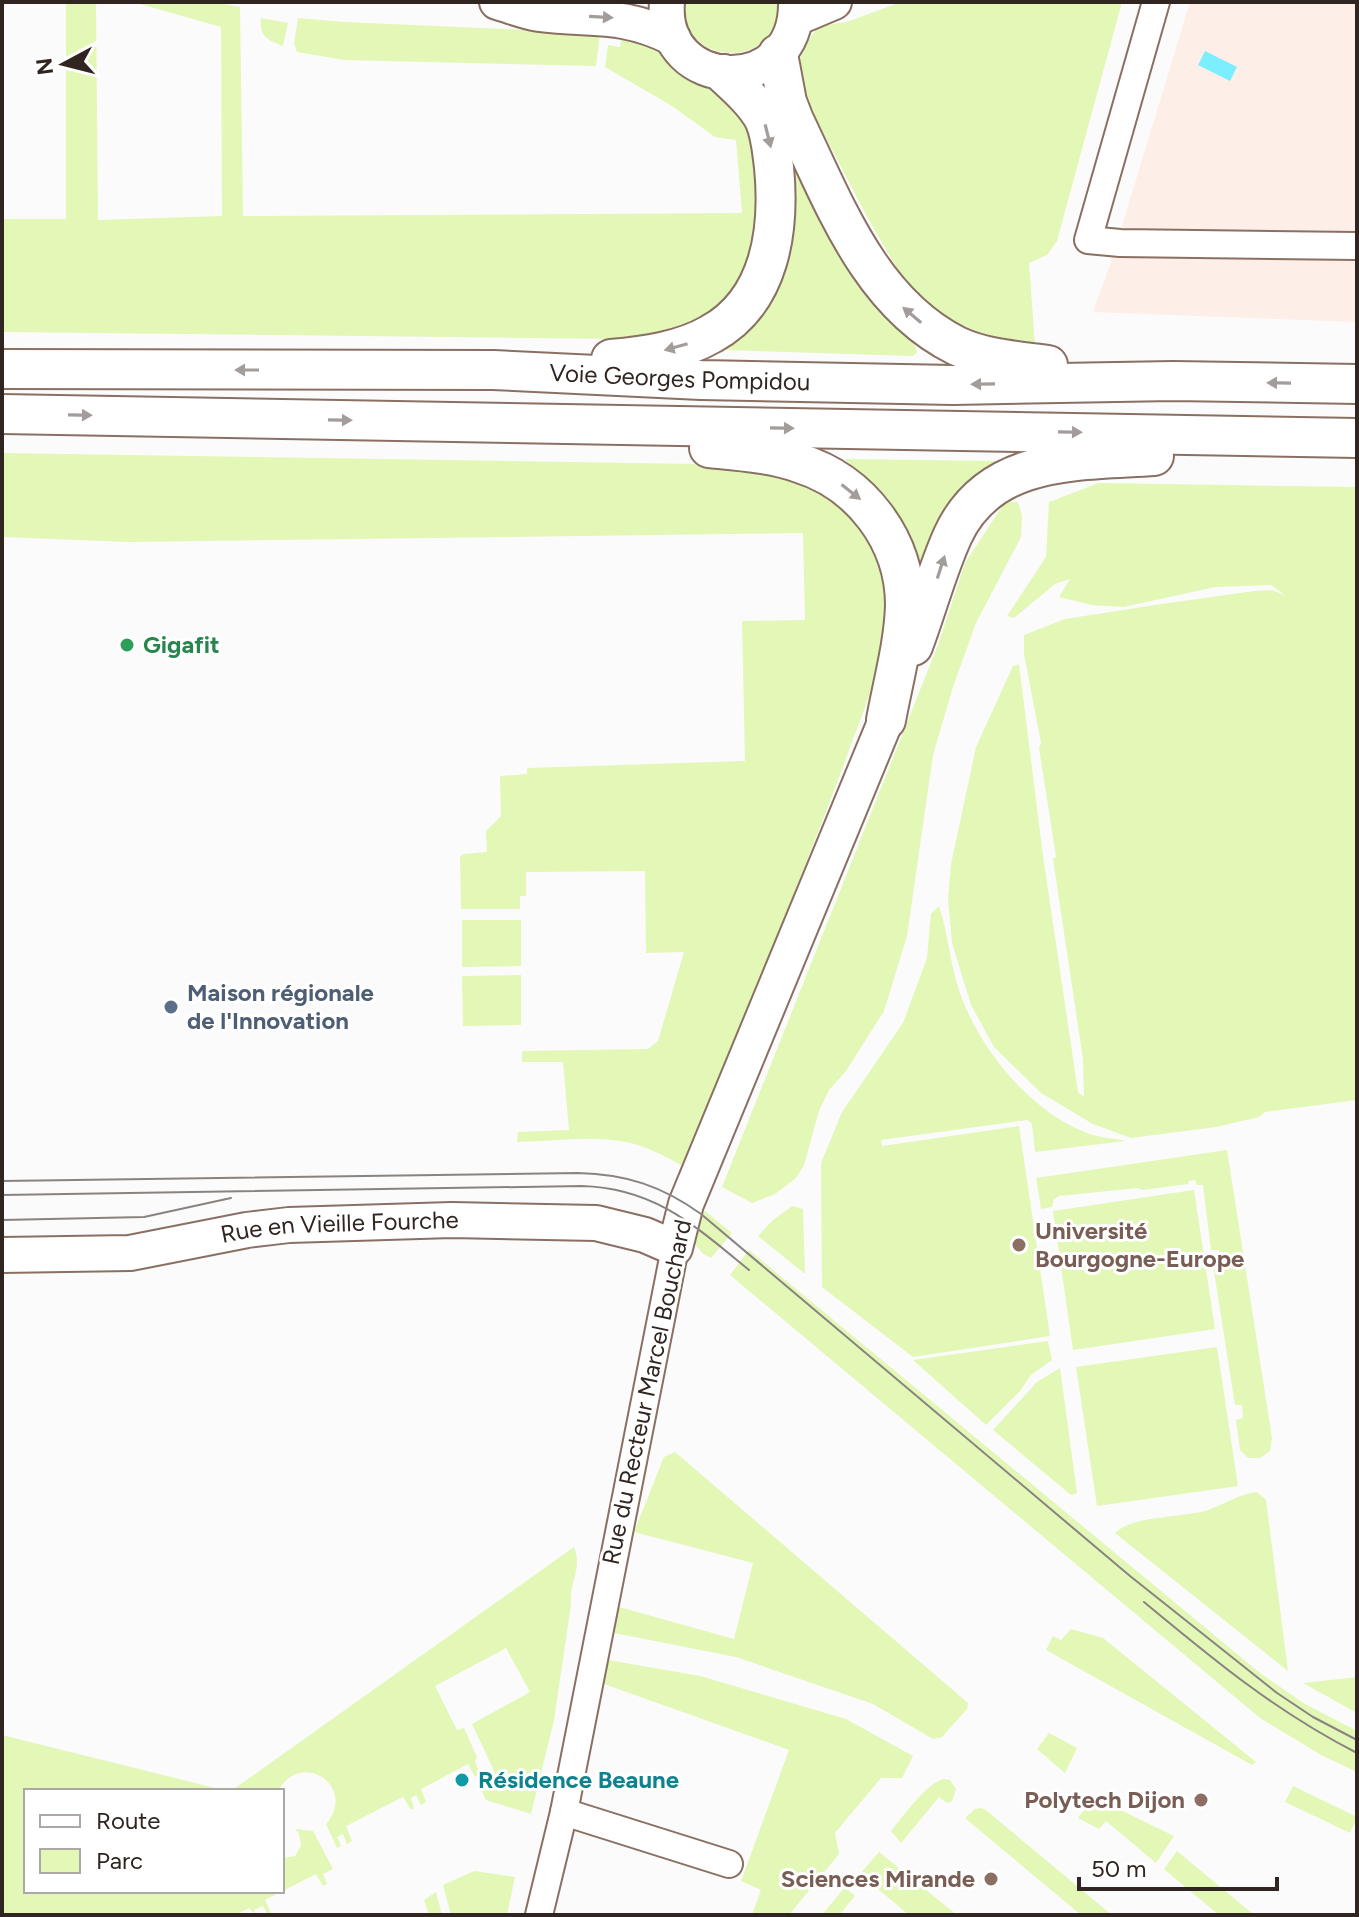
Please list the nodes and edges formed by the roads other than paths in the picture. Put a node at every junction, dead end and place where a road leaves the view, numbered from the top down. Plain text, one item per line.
1 (497, 2) edge
2 (667, 2) edge
3 (834, 2) edge
4 (1156, 2) edge
5 (796, 10) edge
6 (673, 38) junction
7 (778, 54) junction
8 (724, 74) junction
9 (1357, 246) edge
10 (2, 369) edge
11 (493, 370) junction
12 (1173, 381) junction
13 (1357, 384) edge
14 (2, 414) edge
15 (620, 425) junction
16 (1210, 435) junction
17 (1357, 438) edge
18 (886, 720) junction
19 (675, 1248) junction
20 (2, 1255) edge
21 (564, 1812) junction
22 (729, 1864) dead end
23 (539, 1915) edge

1 -> 6 main road
2 - 6 main road
3 - 5 main road
4 - 9 street
5 - 7 main road
6 - 8 main road
7 - 8 main road
12 -> 7 highway
8 -> 11 highway
11 -> 10 highway, Voie Georges Pompidou
12 -> 11 highway, Voie Georges Pompidou
13 -> 12 highway, Voie Georges Pompidou
14 -> 15 highway, Voie Georges Pompidou
15 -> 16 highway, Voie Georges Pompidou
15 -> 18 highway
16 - 17 highway, Voie Georges Pompidou
18 -> 16 highway
18 - 19 main road, Rue du Recteur Marcel Bouchard
19 - 20 main road, Rue en Vieille Fourche
19 - 21 street, Rue du Recteur Marcel Bouchard
21 - 22 street
21 - 23 street, Rue du Recteur Marcel Bouchard

